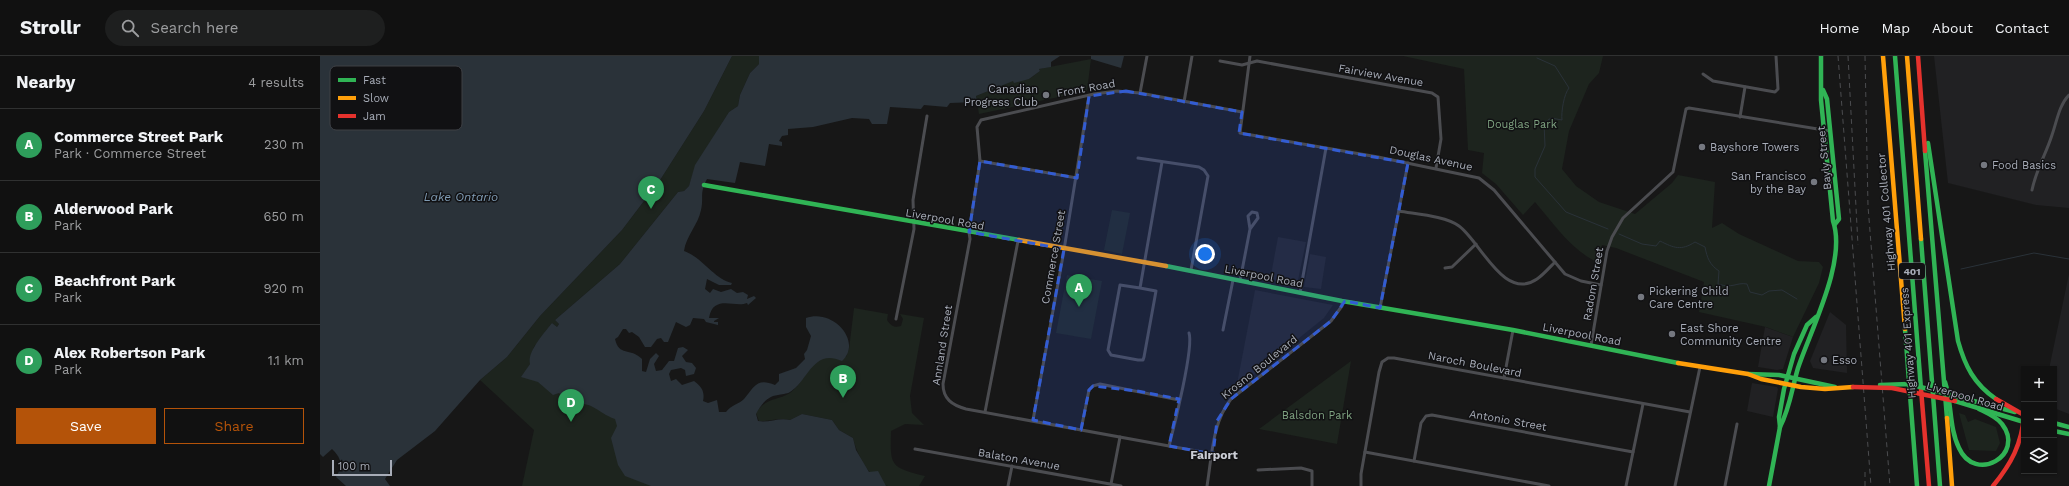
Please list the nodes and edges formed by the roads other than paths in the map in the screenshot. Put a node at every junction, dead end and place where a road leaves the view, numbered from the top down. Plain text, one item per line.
1 (1147, 56) edge
2 (1192, 56) edge
3 (1250, 56) edge
4 (1776, 56) edge
5 (1821, 56) edge
6 (1883, 56) edge
7 (1895, 56) edge
8 (1907, 56) edge
9 (1918, 56) edge
10 (1220, 61) dead end
11 (1249, 64) junction
12 (1703, 74) dead end
13 (1745, 87) junction
14 (1140, 93) junction
15 (2069, 95) edge
16 (1089, 96) junction
17 (1184, 102) junction
18 (1923, 110) junction
19 (1242, 112) junction
20 (927, 116) dead end
21 (1740, 117) junction
22 (981, 120) joint
23 (1827, 130) junction
24 (1326, 148) junction
25 (1138, 158) dead end
26 (980, 161) junction
27 (1162, 162) junction
28 (1408, 163) junction
29 (1436, 168) junction
30 (1076, 178) junction
31 (704, 185) dead end
32 (2032, 190) dead end
33 (1399, 210) junction
34 (912, 222) junction
35 (1250, 229) junction
36 (969, 232) junction
37 (1018, 241) junction
38 (1476, 244) junction
39 (1064, 249) junction
40 (1144, 262) junction
41 (1554, 262) junction
42 (1445, 268) dead end
43 (1191, 270) junction
44 (1234, 280) junction
45 (1240, 281) junction
46 (1602, 285) junction
47 (1140, 288) junction
48 (1300, 293) junction
49 (1342, 301) junction
50 (1380, 308) junction
51 (1816, 317) junction
52 (896, 319) dead end
53 (1223, 330) dead end
54 (1513, 330) junction
55 (1189, 333) dead end
56 (1591, 345) junction
57 (1700, 367) junction
58 (1748, 374) junction
59 (1943, 375) junction
60 (1787, 377) junction
61 (1504, 378) junction
62 (1795, 378) junction
63 (1786, 384) junction
64 (1793, 385) junction
65 (1837, 388) junction
66 (1955, 398) junction
67 (1179, 400) junction
68 (1643, 404) junction
69 (1979, 409) junction
70 (985, 412) junction
71 (1690, 412) junction
72 (2021, 413) edge
73 (2021, 414) edge
74 (1033, 420) junction
75 (2021, 421) edge
76 (1738, 424) dead end
77 (2057, 424) edge
78 (2069, 426) edge
79 (1780, 428) junction
80 (1082, 430) junction
81 (2057, 432) edge
82 (2021, 434) edge
83 (2069, 434) edge
84 (1120, 437) junction
85 (1169, 446) junction
86 (915, 449) dead end
87 (1365, 452) junction
88 (1633, 452) junction
89 (1213, 454) junction
90 (1414, 461) junction
91 (1012, 466) junction
92 (1258, 470) dead end
93 (1111, 484) junction
94 (1008, 486) edge
95 (1121, 486) edge
96 (1207, 486) edge
97 (1312, 486) edge
98 (1361, 486) edge
99 (1549, 486) edge
100 (1626, 486) edge
101 (1675, 486) edge
102 (1725, 486) edge
103 (1769, 486) edge
104 (1917, 486) edge
105 (1929, 486) edge
106 (1940, 486) edge
107 (1952, 486) edge
108 (1993, 486) edge

1 - 14 street
2 - 17 street
3 - 11 street
4 - 13 street
5 - 23 main road, Bayly Street
6 - 104 main road, Highway 401 Collector / 401
7 - 105 main road, Highway 401 Express / 401
8 - 106 main road, Highway 401 Express / 401
9 - 18 main road, 401
10 - 11 street
11 - 19 street
11 - 29 street, Fairview Avenue
12 - 13 street
13 - 21 street
14 - 16 street, Front Road
14 - 17 street, Front Road
15 - 32 street
16 - 22 street, Front Road
16 - 30 street, Commerce Street
17 - 19 street, Front Road
18 - 59 main road, 401
18 - 72 main road
19 - 24 street, Douglas Avenue
20 - 34 street
21 - 23 street
21 - 46 street, Radom Street
22 - 26 street, Annland Street
23 - 51 main road, Bayly Street
24 - 28 street, Douglas Avenue
24 - 48 street
25 - 27 street
26 - 30 street
26 - 36 street, Annland Street
27 - 40 street
27 - 43 street
28 - 29 street, Douglas Avenue
28 - 33 street
29 - 41 street, Douglas Avenue
30 - 39 street, Commerce Street
31 - 34 main road, Liverpool Road
33 - 38 street
33 - 50 street
34 - 36 main road, Liverpool Road
34 - 52 street
35 - 35 street
35 - 45 street
36 - 37 main road, Liverpool Road
36 - 70 street, Annland Street
37 - 39 main road, Liverpool Road
37 - 70 street
38 - 41 street
38 - 42 street
39 - 40 main road, Liverpool Road
39 - 74 street, Commerce Street
40 - 43 main road, Liverpool Road
40 - 47 street
41 - 46 street, Douglas Avenue
43 - 44 main road, Liverpool Road
44 - 45 main road, Liverpool Road
44 - 53 street
45 - 48 main road, Liverpool Road
46 - 56 street, Radom Street
47 - 47 street
48 - 49 main road, Liverpool Road
49 - 50 main road, Liverpool Road
49 - 89 street, Krosno Boulevard
50 - 54 main road, Liverpool Road
51 - 60 main road, Bayly Street
51 - 62 main road, Bayly Street
54 - 56 main road, Liverpool Road
54 - 61 street
55 - 67 street
56 - 57 main road, Liverpool Road
57 - 58 main road, Liverpool Road
57 - 71 street
58 - 60 main road, Liverpool Road
58 - 63 main road, Liverpool Road
59 - 69 main road
59 - 107 main road, 401
60 - 62 main road, Liverpool Road
60 - 63 main road, Bayly Street
61 - 68 street, Naroch Boulevard
61 - 87 street, Naroch Boulevard
62 - 64 main road, Bayly Street
62 - 65 main road, Liverpool Road
63 - 64 main road, Liverpool Road
63 - 79 main road, Bayly Street
64 - 65 main road, Liverpool Road
64 - 79 main road, Bayly Street
65 - 66 main road, Liverpool Road, bridge
66 - 69 main road, Liverpool Road
66 - 73 main road, Liverpool Road
67 - 80 street
67 - 85 street
68 - 71 street, Naroch Boulevard
68 - 88 street
69 - 75 main road, Liverpool Road
70 - 74 street, Annland Street
71 - 101 street
74 - 80 street, Annland Street
76 - 102 street
77 - 78 main road
79 - 103 main road, Bayly Street
80 - 84 street, Annland Street
81 - 83 main road
82 - 108 main road
84 - 85 street, Annland Street
84 - 93 street
85 - 89 street, Annland Street
86 - 91 street, Balaton Avenue
87 - 90 street
87 - 98 street, Naroch Boulevard
88 - 90 street, Antonio Street
88 - 100 street
89 - 96 street, Krosno Boulevard
90 - 99 street
91 - 93 street, Balaton Avenue
91 - 94 street
92 - 97 street
93 - 95 street, Balaton Avenue

